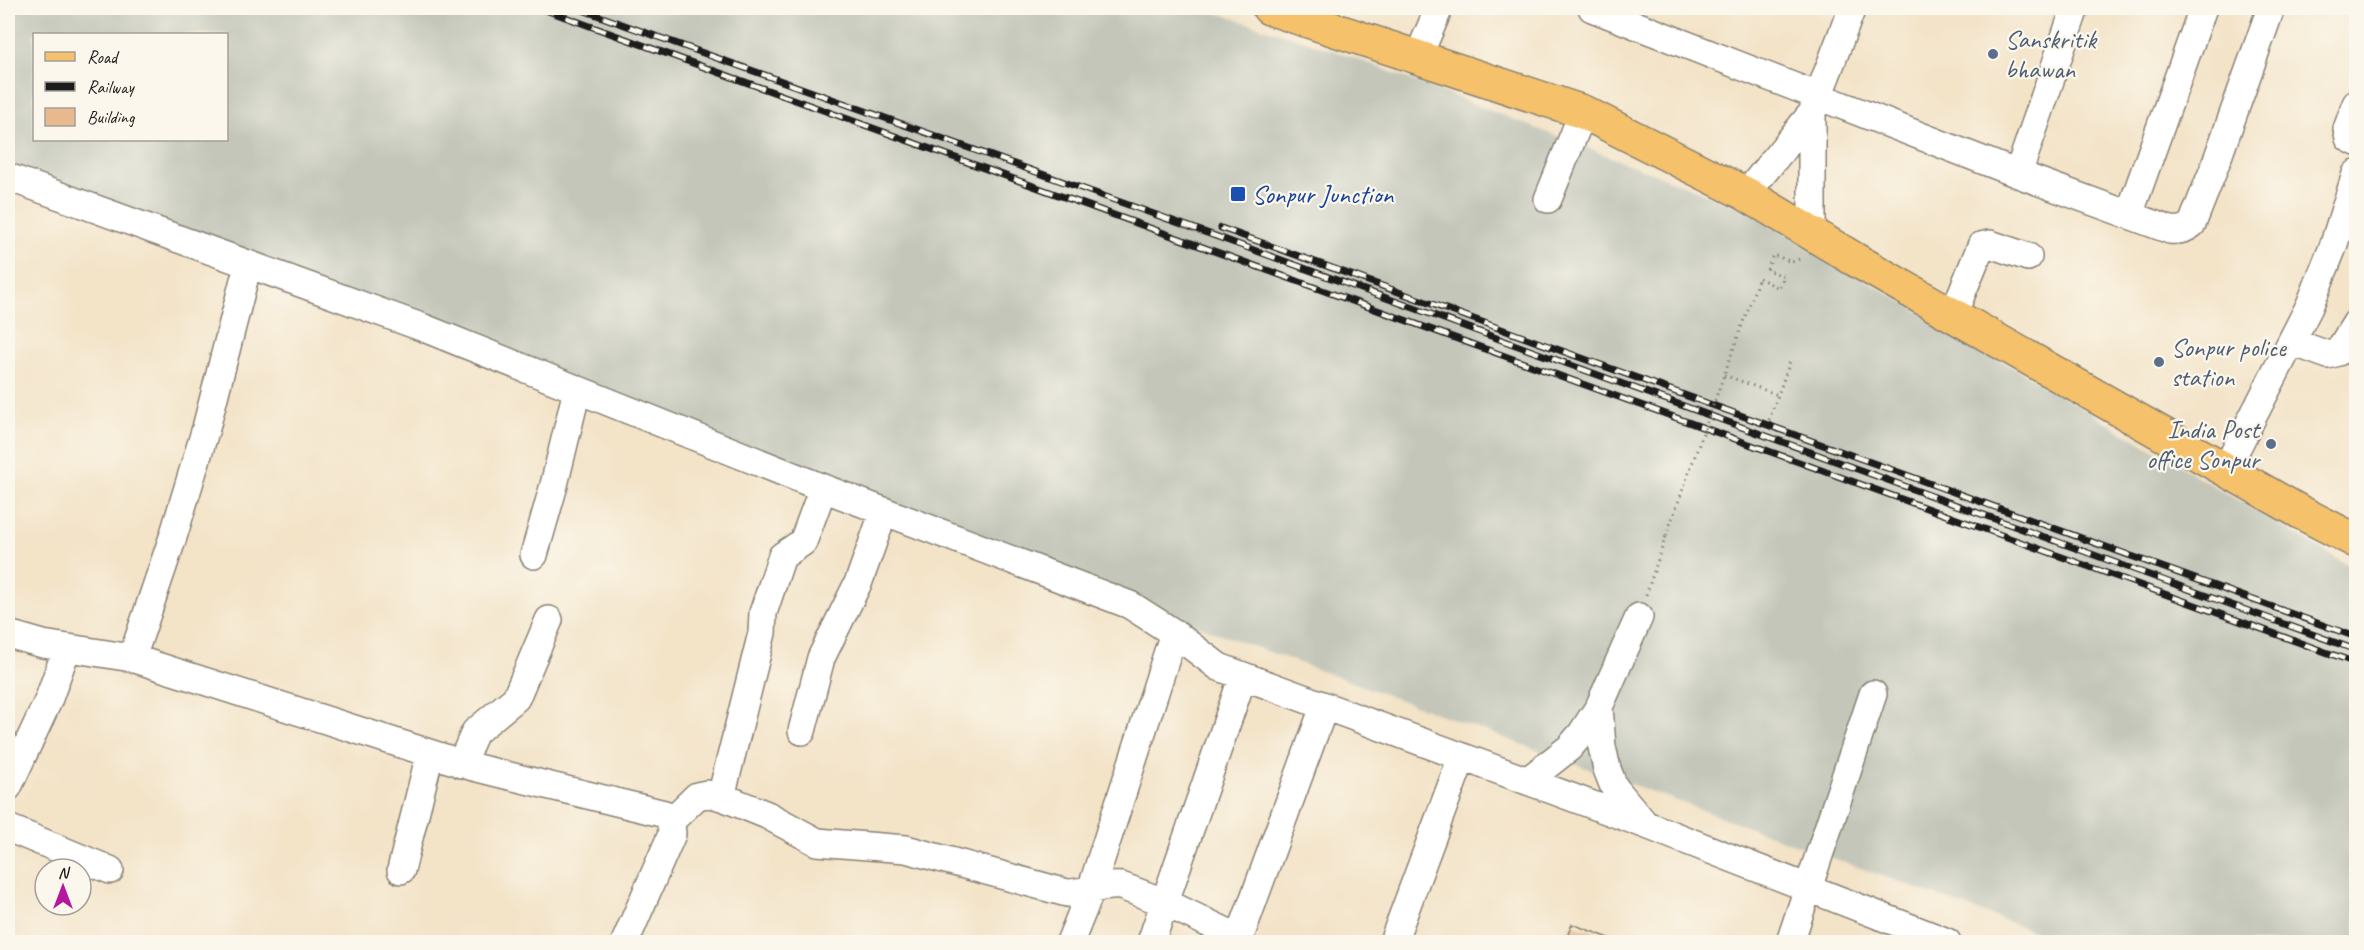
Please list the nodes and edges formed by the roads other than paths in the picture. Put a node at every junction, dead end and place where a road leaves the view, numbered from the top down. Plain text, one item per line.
1 (1269, 8) edge
2 (1440, 8) edge
3 (1592, 8) edge
4 (1852, 8) edge
5 (2075, 8) edge
6 (2203, 8) edge
7 (2271, 8) edge
8 (1418, 57) junction
9 (2356, 104) edge
10 (1815, 105) junction
11 (1583, 112) junction
12 (2356, 142) edge
13 (2018, 174) junction
14 (2356, 174) edge
15 (8, 177) edge
16 (8, 194) edge
17 (1746, 194) junction
18 (1548, 199) dead end
19 (2129, 214) junction
20 (1812, 233) junction
21 (2028, 257) dead end
22 (244, 280) junction
23 (1953, 315) junction
24 (2356, 323) edge
25 (2292, 342) junction
26 (466, 345) junction
27 (577, 390) junction
28 (2226, 469) junction
29 (822, 488) junction
30 (884, 512) junction
31 (2356, 541) edge
32 (534, 555) dead end
33 (1639, 617) road end
34 (549, 621) dead end
35 (1174, 633) junction
36 (8, 634) edge
37 (67, 648) junction
38 (132, 658) junction
39 (1243, 676) junction
40 (1873, 694) dead end
41 (1324, 707) junction
42 (1599, 707) junction
43 (802, 731) dead end
44 (430, 754) junction
45 (1461, 757) junction
46 (461, 764) junction
47 (1527, 781) junction
48 (8, 787) edge
49 (721, 797) junction
50 (671, 821) junction
51 (1644, 824) junction
52 (8, 828) edge
53 (110, 870) dead end
54 (401, 870) dead end
55 (1810, 888) junction
56 (1091, 890) junction
57 (1166, 903) junction
58 (1238, 940) edge
59 (625, 942) edge
60 (1070, 942) edge
61 (1151, 942) edge
62 (1393, 942) edge
63 (1790, 942) edge
64 (1947, 942) edge

1 - 8 main road
2 - 8 street
3 - 10 street
4 - 10 street
5 - 13 street
6 - 19 street
7 - 19 street
8 - 11 main road
9 - 12 street
10 - 13 street
10 - 17 street
10 - 20 street
11 - 17 main road
11 - 18 street
13 - 19 street
14 - 25 street
15 - 26 street
16 - 22 street
17 - 20 main road
20 - 23 main road
21 - 23 street
22 - 26 street
22 - 38 street
23 - 28 main road
24 - 25 street
25 - 28 street
26 - 27 street
27 - 29 street
27 - 32 street
28 - 31 main road
29 - 30 street
29 - 49 street
30 - 35 street
30 - 43 street
33 - 42 street
34 - 46 street
35 - 39 street
35 - 56 street
36 - 37 street
37 - 38 street
37 - 48 street
38 - 44 street
39 - 41 street
39 - 57 street
40 - 55 street
41 - 45 street
41 - 58 street
42 - 47 street
42 - 51 street
44 - 46 street
44 - 54 street
45 - 47 street
45 - 62 street
46 - 50 street
47 - 51 street
49 - 50 street
49 - 56 street
50 - 59 street
51 - 55 street
52 - 53 street
55 - 63 street
55 - 64 street
56 - 57 street
56 - 60 street
57 - 58 street
57 - 61 street

